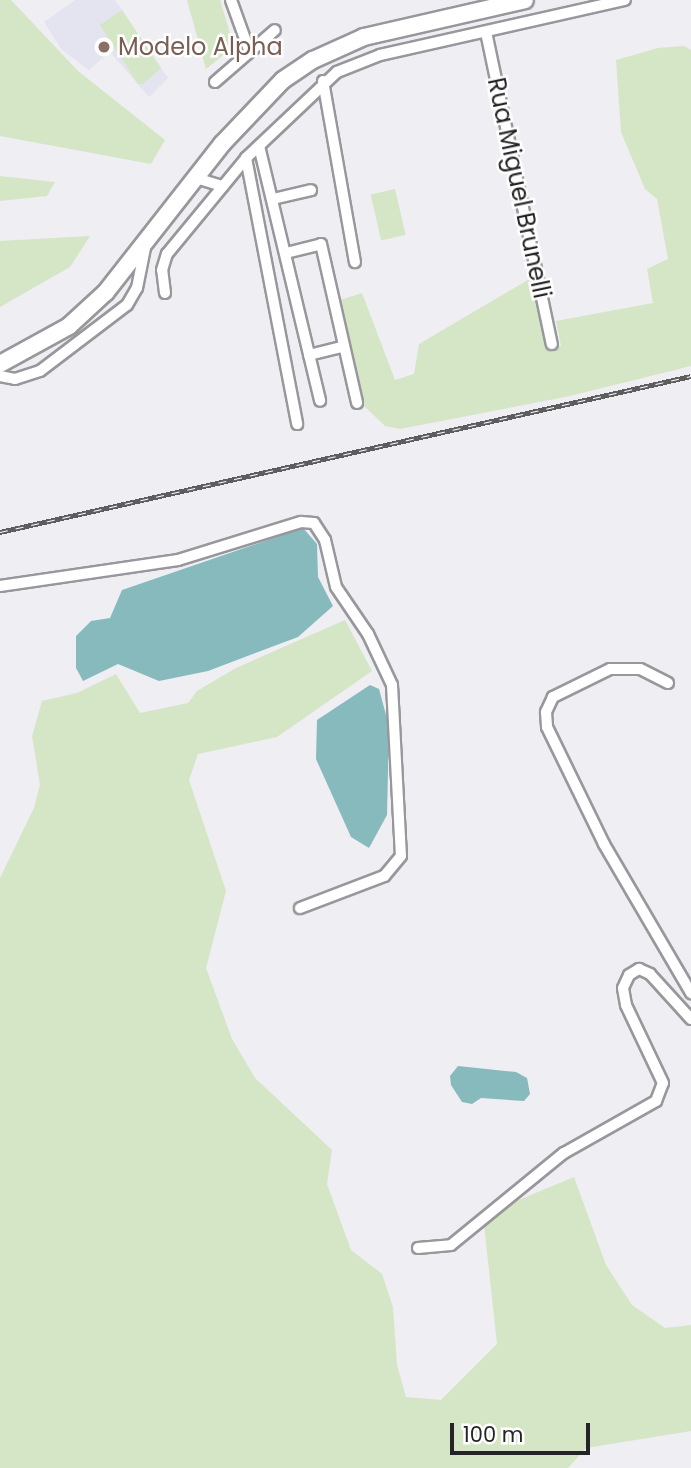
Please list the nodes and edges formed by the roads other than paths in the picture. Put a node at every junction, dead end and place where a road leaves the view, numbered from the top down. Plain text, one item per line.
1 (232, 0) edge
2 (525, 0) edge
3 (625, 0) edge
4 (275, 30) dead end
5 (486, 32) junction
6 (249, 50) junction
7 (323, 81) junction
8 (215, 82) dead end
9 (259, 146) junction
10 (246, 158) junction
11 (196, 178) junction
12 (223, 187) junction
13 (311, 190) dead end
14 (274, 199) junction
15 (145, 247) junction
16 (286, 253) junction
17 (355, 262) dead end
18 (164, 293) dead end
19 (552, 344) dead end
20 (344, 346) junction
21 (309, 355) junction
22 (0, 364) edge
23 (0, 376) edge
24 (320, 401) dead end
25 (357, 403) dead end
26 (297, 424) dead end
27 (0, 586) edge
28 (668, 683) dead end
29 (300, 908) dead end
30 (691, 993) edge
31 (691, 1020) edge
32 (418, 1248) dead end

1 - 6 street
2 - 11 main road
3 - 5 street
4 - 6 street
5 - 7 street
5 - 19 street, Rua Miguel Brunelli
6 - 8 street
7 - 9 street
7 - 17 street
9 - 10 street
9 - 14 street
10 - 12 street
10 - 26 street
11 - 12 street
11 - 15 main road
12 - 18 street
13 - 14 street
14 - 16 street
15 - 22 main road
15 - 23 street
16 - 20 street
16 - 21 street
20 - 21 street
20 - 25 street
21 - 24 street
27 - 29 street
28 - 30 street
31 - 32 street

